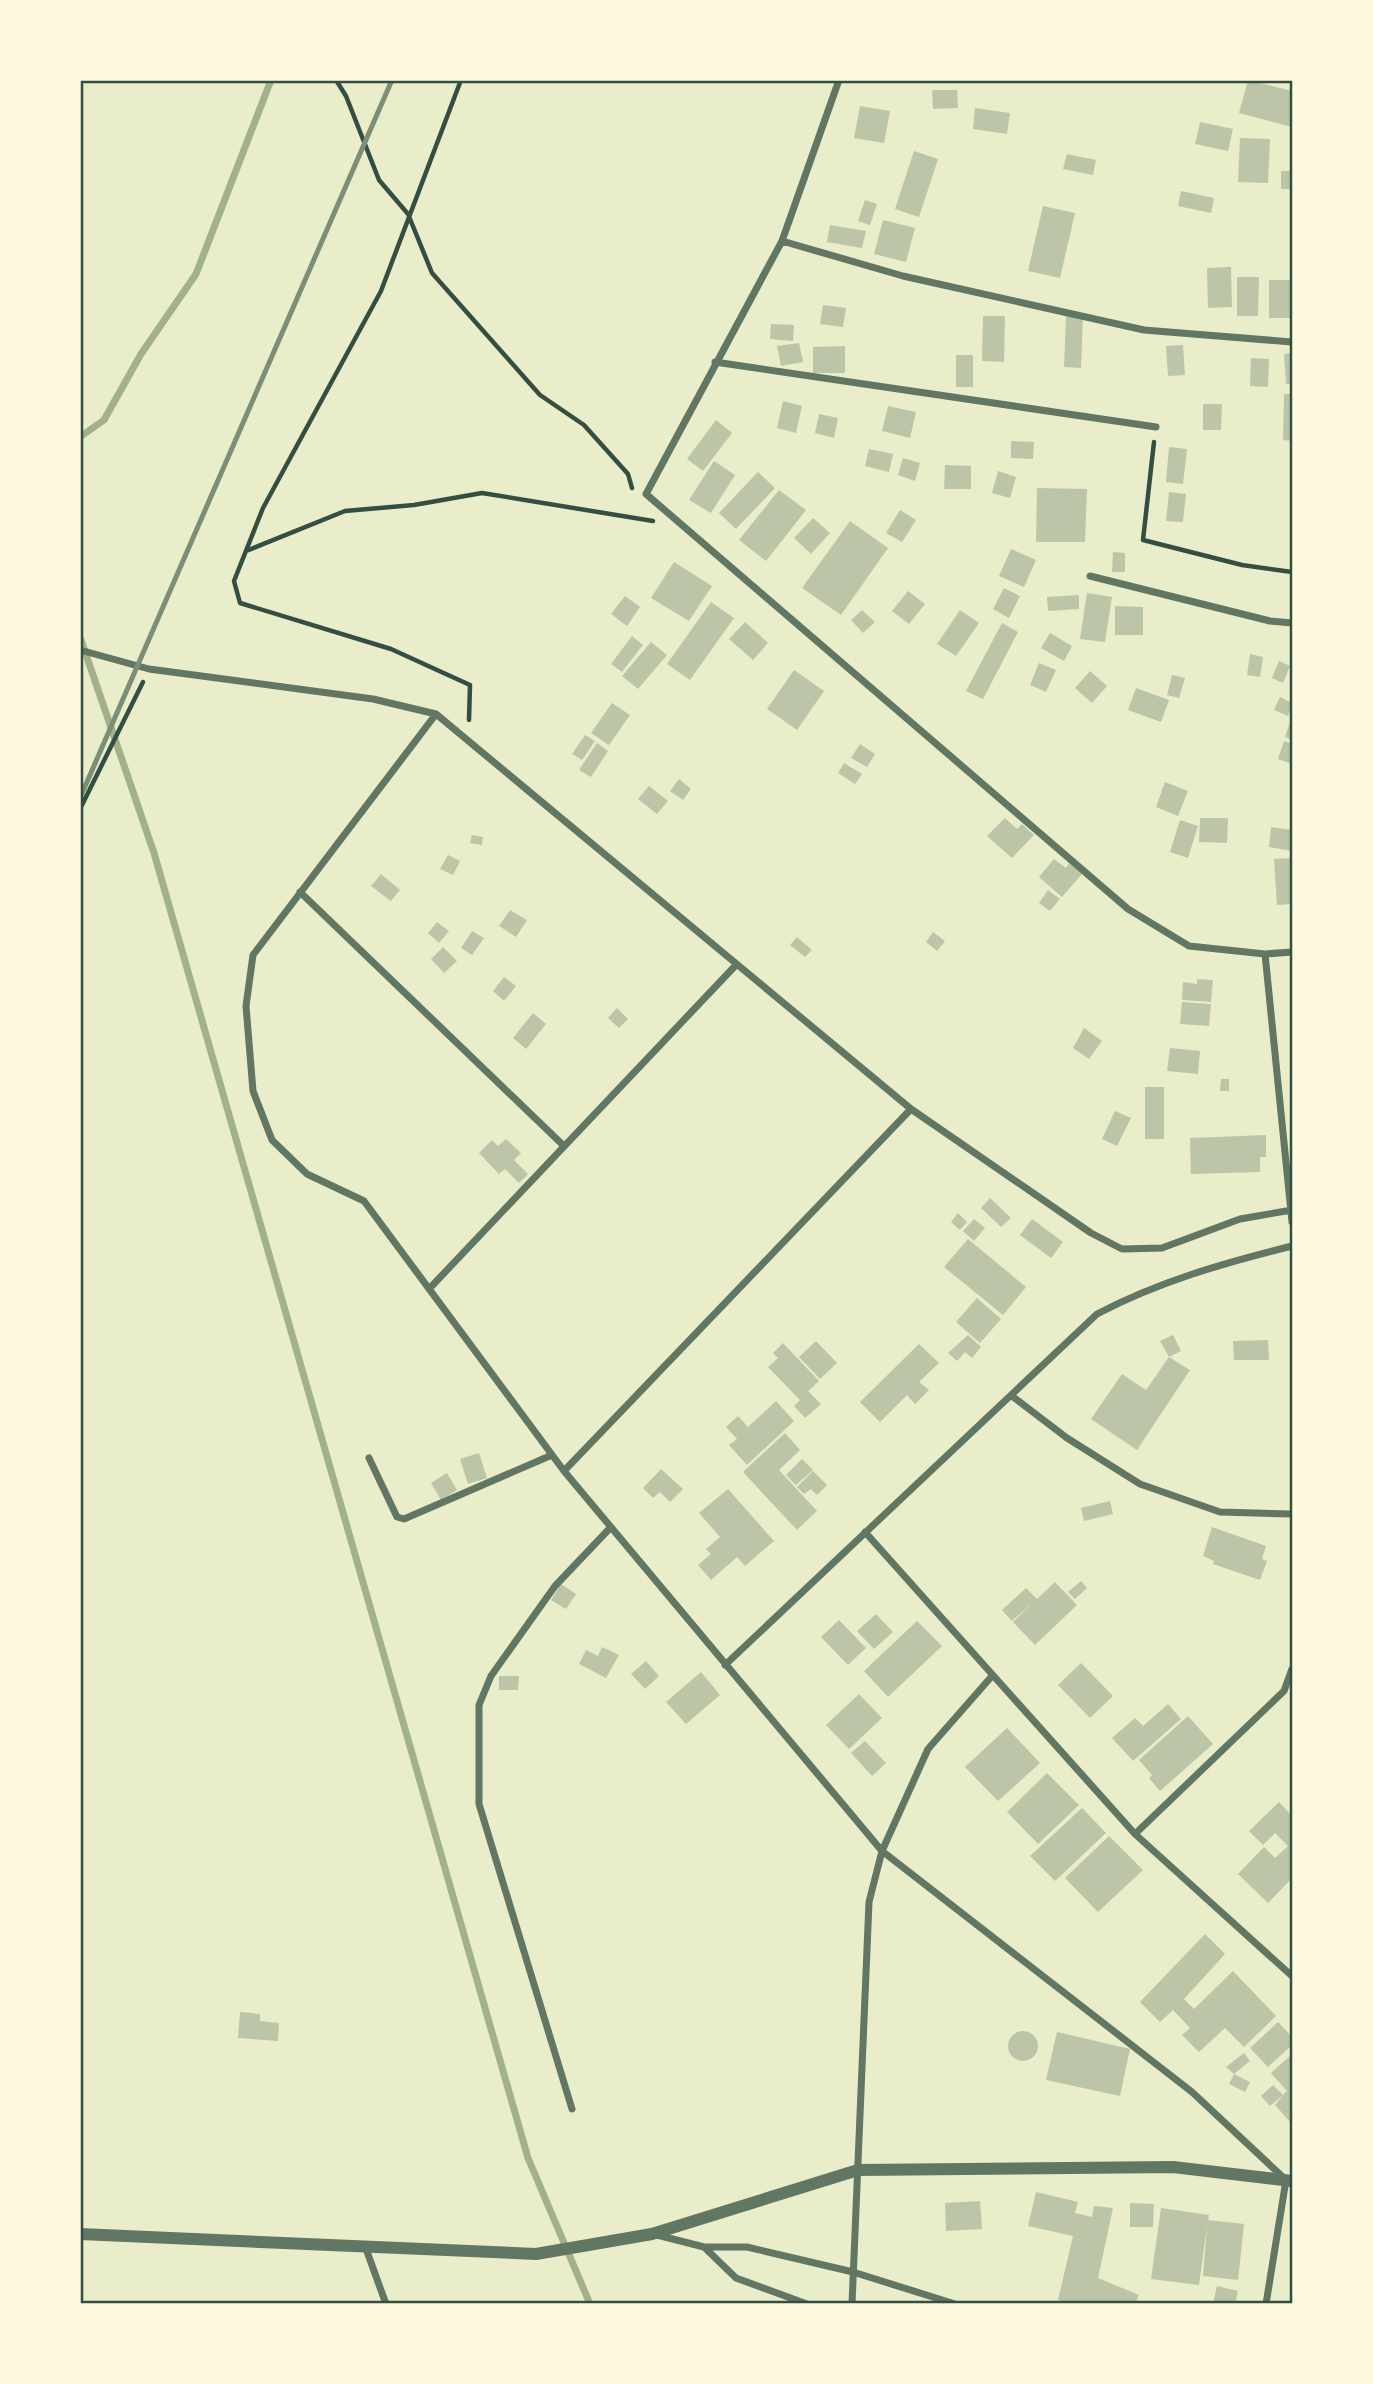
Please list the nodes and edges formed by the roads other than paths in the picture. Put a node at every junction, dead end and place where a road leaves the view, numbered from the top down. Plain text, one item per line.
1 (839, 80) edge
2 (782, 241) junction
3 (1293, 342) edge
4 (715, 362) junction
5 (1156, 427) road end
6 (1090, 576) dead end
7 (1293, 623) edge
8 (80, 650) edge
9 (436, 714) junction
10 (300, 892) junction
11 (1293, 952) edge
12 (1265, 954) junction
13 (735, 966) junction
14 (911, 1109) junction
15 (564, 1146) junction
16 (1292, 1210) edge
17 (1293, 1222) edge
18 (1293, 1246) edge
19 (429, 1289) junction
20 (1012, 1396) junction
21 (552, 1455) junction
22 (369, 1458) dead end
23 (564, 1471) junction
24 (1293, 1514) edge
25 (611, 1527) junction
26 (865, 1532) junction
27 (725, 1665) junction
28 (1293, 1669) edge
29 (992, 1676) junction
30 (1135, 1834) junction
31 (882, 1852) junction
32 (1293, 1976) edge
33 (572, 2109) dead end
34 (858, 2169) junction
35 (1289, 2180) edge
36 (80, 2234) edge
37 (652, 2234) junction
38 (365, 2245) junction
39 (704, 2247) junction
40 (853, 2272) junction
41 (386, 2304) edge
42 (807, 2304) edge
43 (852, 2304) edge
44 (955, 2304) edge
45 (1266, 2304) edge

1 - 2 street
2 - 3 street
2 - 4 street
4 - 5 street
4 - 12 street
6 - 7 street
8 - 9 street
9 - 10 street
9 - 13 street
10 - 15 street
10 - 19 street
11 - 12 street
12 - 16 street
13 - 14 street
13 - 15 street
14 - 16 street
14 - 23 street
15 - 19 street
16 - 17 street
18 - 20 street
19 - 21 street
20 - 24 street
20 - 26 street
21 - 22 street
21 - 23 street
23 - 25 street
25 - 27 street
25 - 33 street
26 - 27 street
26 - 29 street
27 - 31 street
28 - 30 street
29 - 30 street
29 - 31 street
30 - 32 street
31 - 34 street
31 - 35 street
34 - 35 street
34 - 37 street
34 - 40 street
35 - 45 street
36 - 38 street
37 - 38 street
37 - 39 street
38 - 41 street
39 - 40 street
39 - 42 street
40 - 43 street
40 - 44 street

